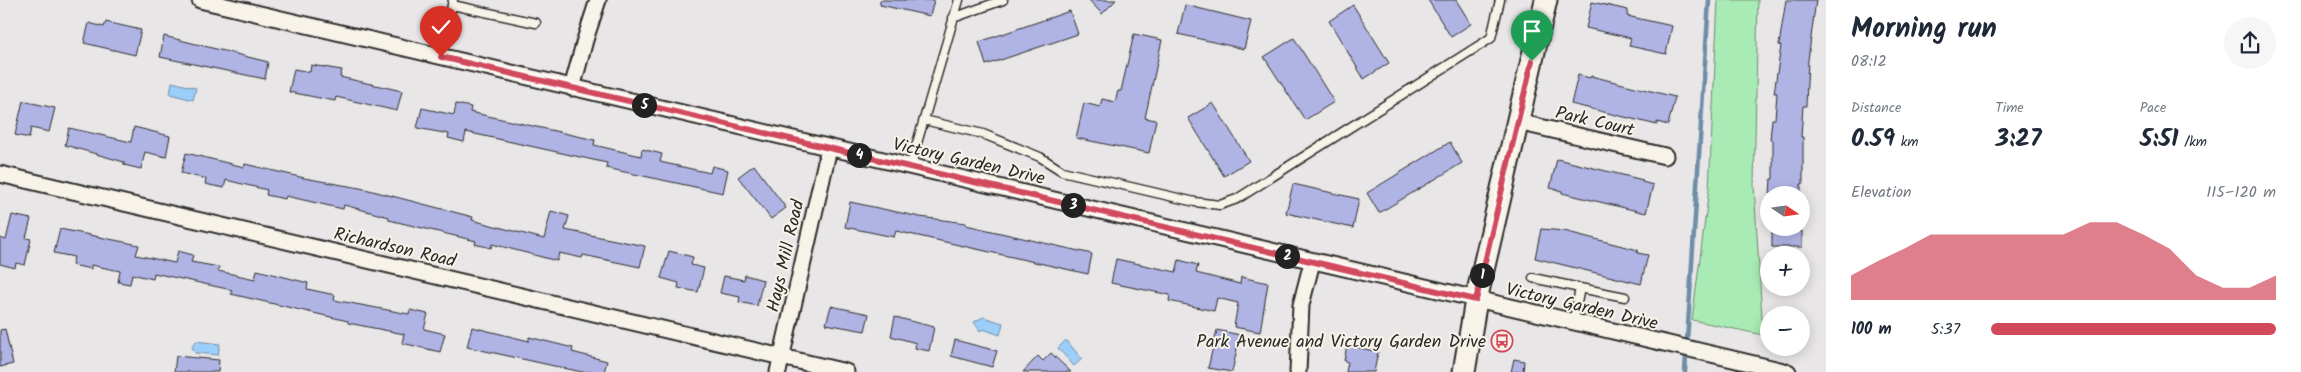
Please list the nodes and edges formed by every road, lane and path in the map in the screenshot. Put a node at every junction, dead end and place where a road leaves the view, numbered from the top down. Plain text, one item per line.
1 (200, 0) edge
2 (598, 0) edge
3 (959, 0) edge
4 (1002, 0) edge
5 (1500, 0) edge
6 (1546, 0) edge
7 (453, 2) edge
8 (953, 18) junction
9 (536, 23) dead end
10 (441, 57) junction
11 (572, 88) junction
12 (924, 120) junction
13 (1518, 122) junction
14 (829, 148) junction
15 (1665, 156) dead end
16 (910, 167) junction
17 (0, 174) edge
18 (1312, 262) junction
19 (1533, 278) dead end
20 (1580, 288) junction
21 (1624, 297) dead end
22 (1476, 300) junction
23 (1573, 322) junction
24 (781, 356) junction
25 (778, 372) edge
26 (846, 372) edge
27 (1298, 372) edge
28 (1464, 372) edge
29 (1788, 372) edge

1 - 10 street, Victory Garden Drive
2 - 11 street
3 - 8 lane
4 - 8 lane
5 - 12 lane
6 - 13 main road
7 - 9 lane
7 - 10 lane
8 - 12 lane
10 - 11 street, Victory Garden Drive
11 - 14 street, Victory Garden Drive
12 - 16 lane
13 - 15 street, Park Court
13 - 22 main road
14 - 16 street, Victory Garden Drive
14 - 24 street, Hays Mill Road
16 - 18 street, Victory Garden Drive
17 - 24 street, Richardson Road
18 - 22 street, Victory Garden Drive
18 - 27 street
19 - 20 lane
20 - 21 lane
20 - 23 lane
22 - 23 street, Victory Garden Drive
22 - 28 main road
23 - 29 street, Victory Garden Drive
24 - 25 street, Hays Mill Road
24 - 26 street, Richardson Road

